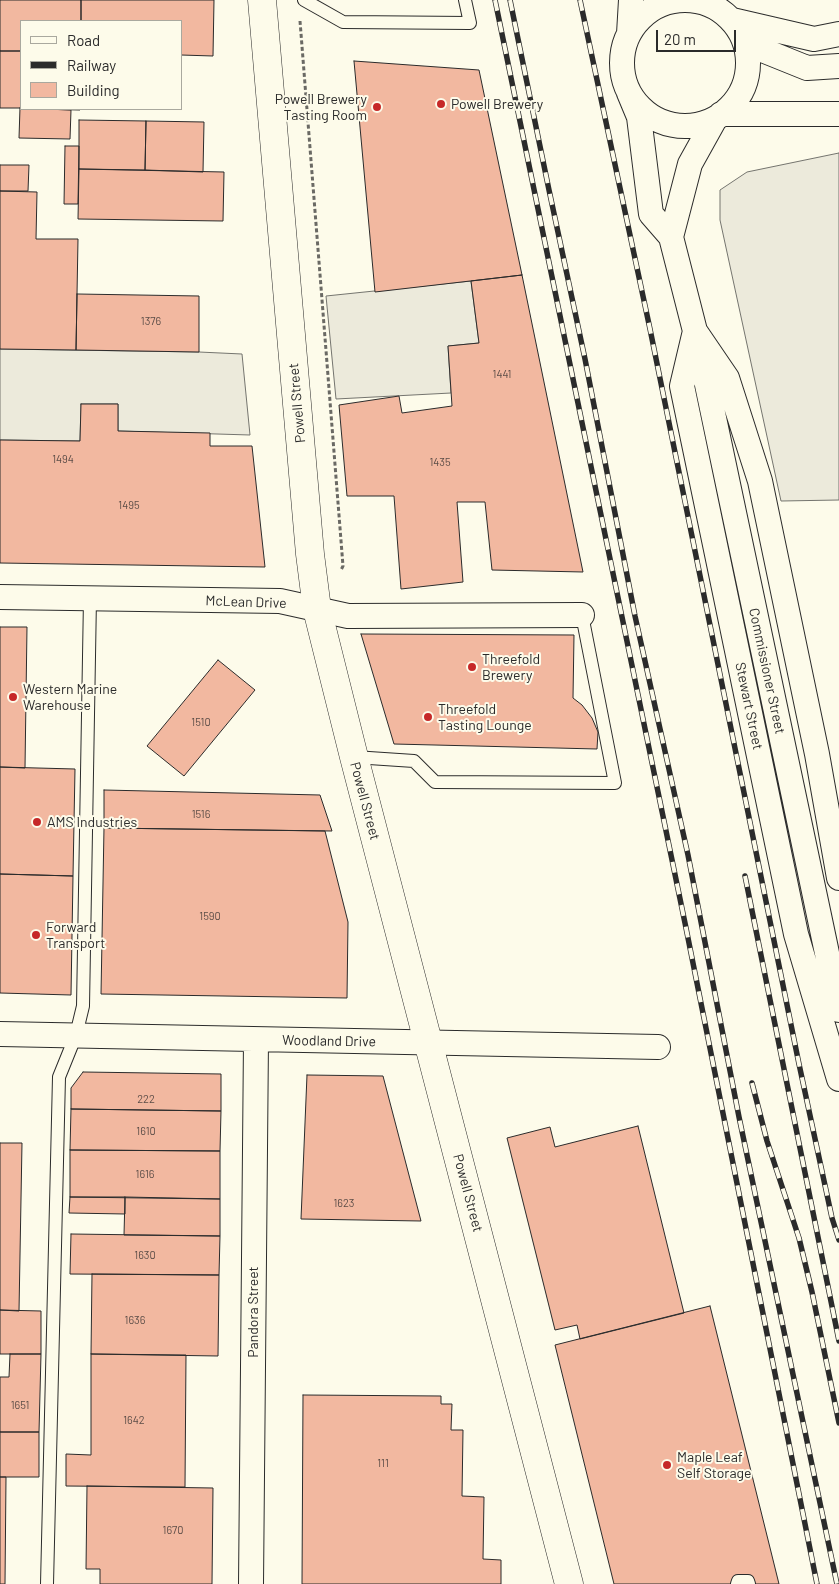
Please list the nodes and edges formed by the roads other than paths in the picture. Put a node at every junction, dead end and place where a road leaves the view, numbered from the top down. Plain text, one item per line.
1 (262, 0) edge
2 (304, 0) edge
3 (465, 0) edge
4 (631, 0) edge
5 (720, 10) edge
6 (629, 34) junction
7 (839, 34) edge
8 (745, 43) junction
9 (839, 66) edge
10 (629, 93) junction
11 (839, 114) edge
12 (718, 116) junction
13 (671, 237) junction
14 (696, 331) junction
15 (0, 597) edge
16 (90, 598) junction
17 (317, 609) junction
18 (582, 615) joint
19 (354, 757) junction
20 (839, 878) edge
21 (839, 1010) edge
22 (0, 1034) edge
23 (76, 1035) junction
24 (256, 1040) junction
25 (429, 1043) junction
26 (658, 1047) dead end
27 (839, 1079) edge
28 (47, 1584) edge
29 (251, 1584) edge
30 (570, 1584) edge
31 (737, 1584) edge
32 (749, 1584) edge

1 - 17 main road, Powell Street
2 - 3 lane
4 - 6 street
5 - 6 street
5 - 7 street
5 - 8 street
6 - 10 street
8 - 9 street
8 - 12 street
10 - 12 street
10 - 13 street
11 - 12 street
12 - 13 street
13 - 14 street, Stewart Street
14 - 20 street, Stewart Street
14 - 21 street, Commissioner Street
14 - 27 street, Stewart Street
15 - 16 street, McLean Drive
16 - 17 street, McLean Drive
16 - 23 lane
17 - 18 street, McLean Drive
17 - 19 main road, Powell Street
18 - 19 lane
19 - 25 main road, Powell Street
22 - 23 street, Woodland Drive
23 - 24 street, Woodland Drive
23 - 28 lane
24 - 25 street, Woodland Drive
24 - 29 street, Pandora Street
25 - 26 street, Woodland Drive
25 - 30 main road, Powell Street
31 - 32 lane

